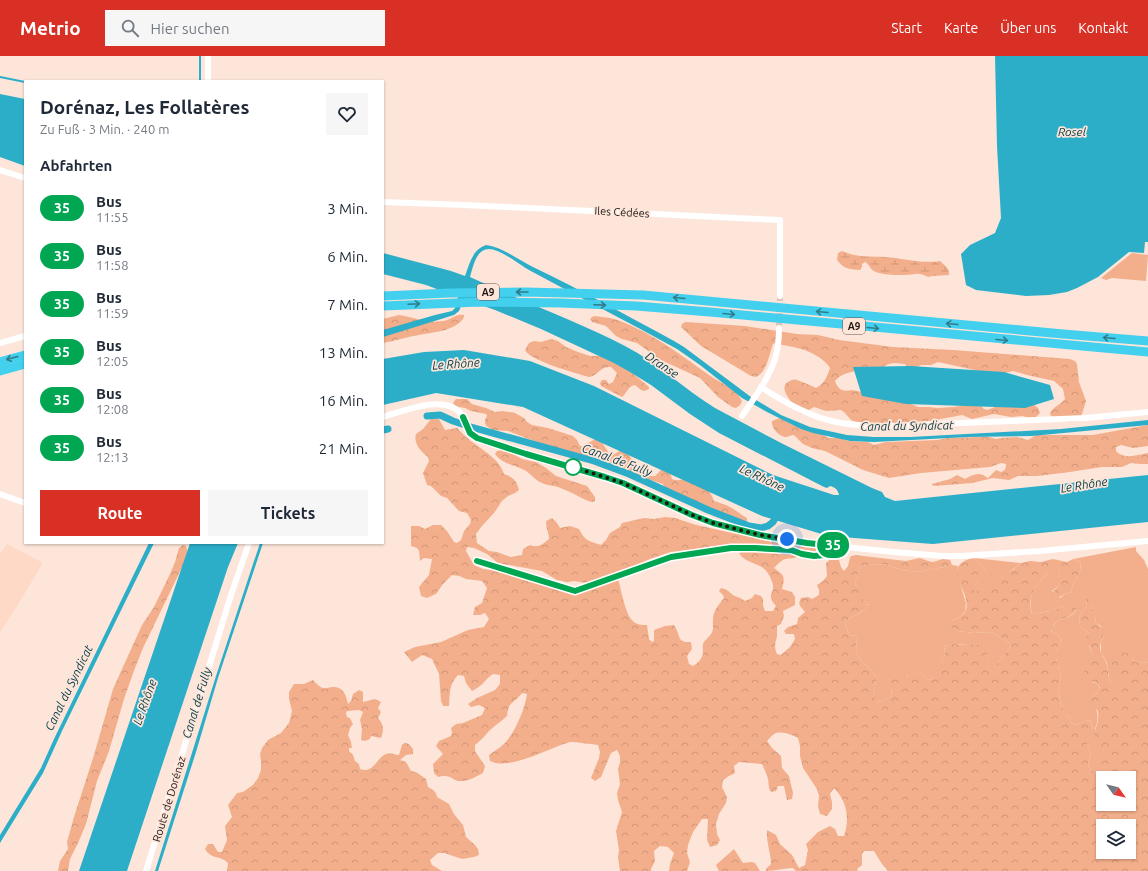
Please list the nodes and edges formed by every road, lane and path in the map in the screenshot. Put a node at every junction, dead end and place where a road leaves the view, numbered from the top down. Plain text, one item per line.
1 (208, 56) edge
2 (208, 80) edge
3 (0, 170) edge
4 (24, 178) edge
5 (384, 202) edge
6 (384, 296) edge
7 (780, 296) tunnel mouth
8 (384, 306) edge
9 (779, 328) tunnel mouth
10 (24, 336) edge
11 (1148, 341) edge
12 (0, 343) edge
13 (1148, 352) edge
14 (24, 355) edge
15 (0, 362) edge
16 (24, 364) edge
17 (0, 371) edge
18 (759, 390) junction
19 (1148, 412) edge
20 (742, 416) dead end
21 (384, 417) edge
22 (0, 494) edge
23 (24, 503) edge
24 (1148, 541) edge
25 (249, 544) edge
26 (847, 547) junction
27 (477, 561) dead end
28 (146, 871) edge

1 - 2 street
3 - 4 street
5 - 7 street, Iles Cédées
11 -> 6 highway, A9
8 -> 13 highway, A9
9 - 18 street
10 - 12 street
14 -> 15 highway
16 - 17 highway
18 - 19 street
18 - 20 street
21 - 26 street
22 - 23 street
24 - 26 street
25 - 28 street, Route de Dorénaz
26 - 27 street

